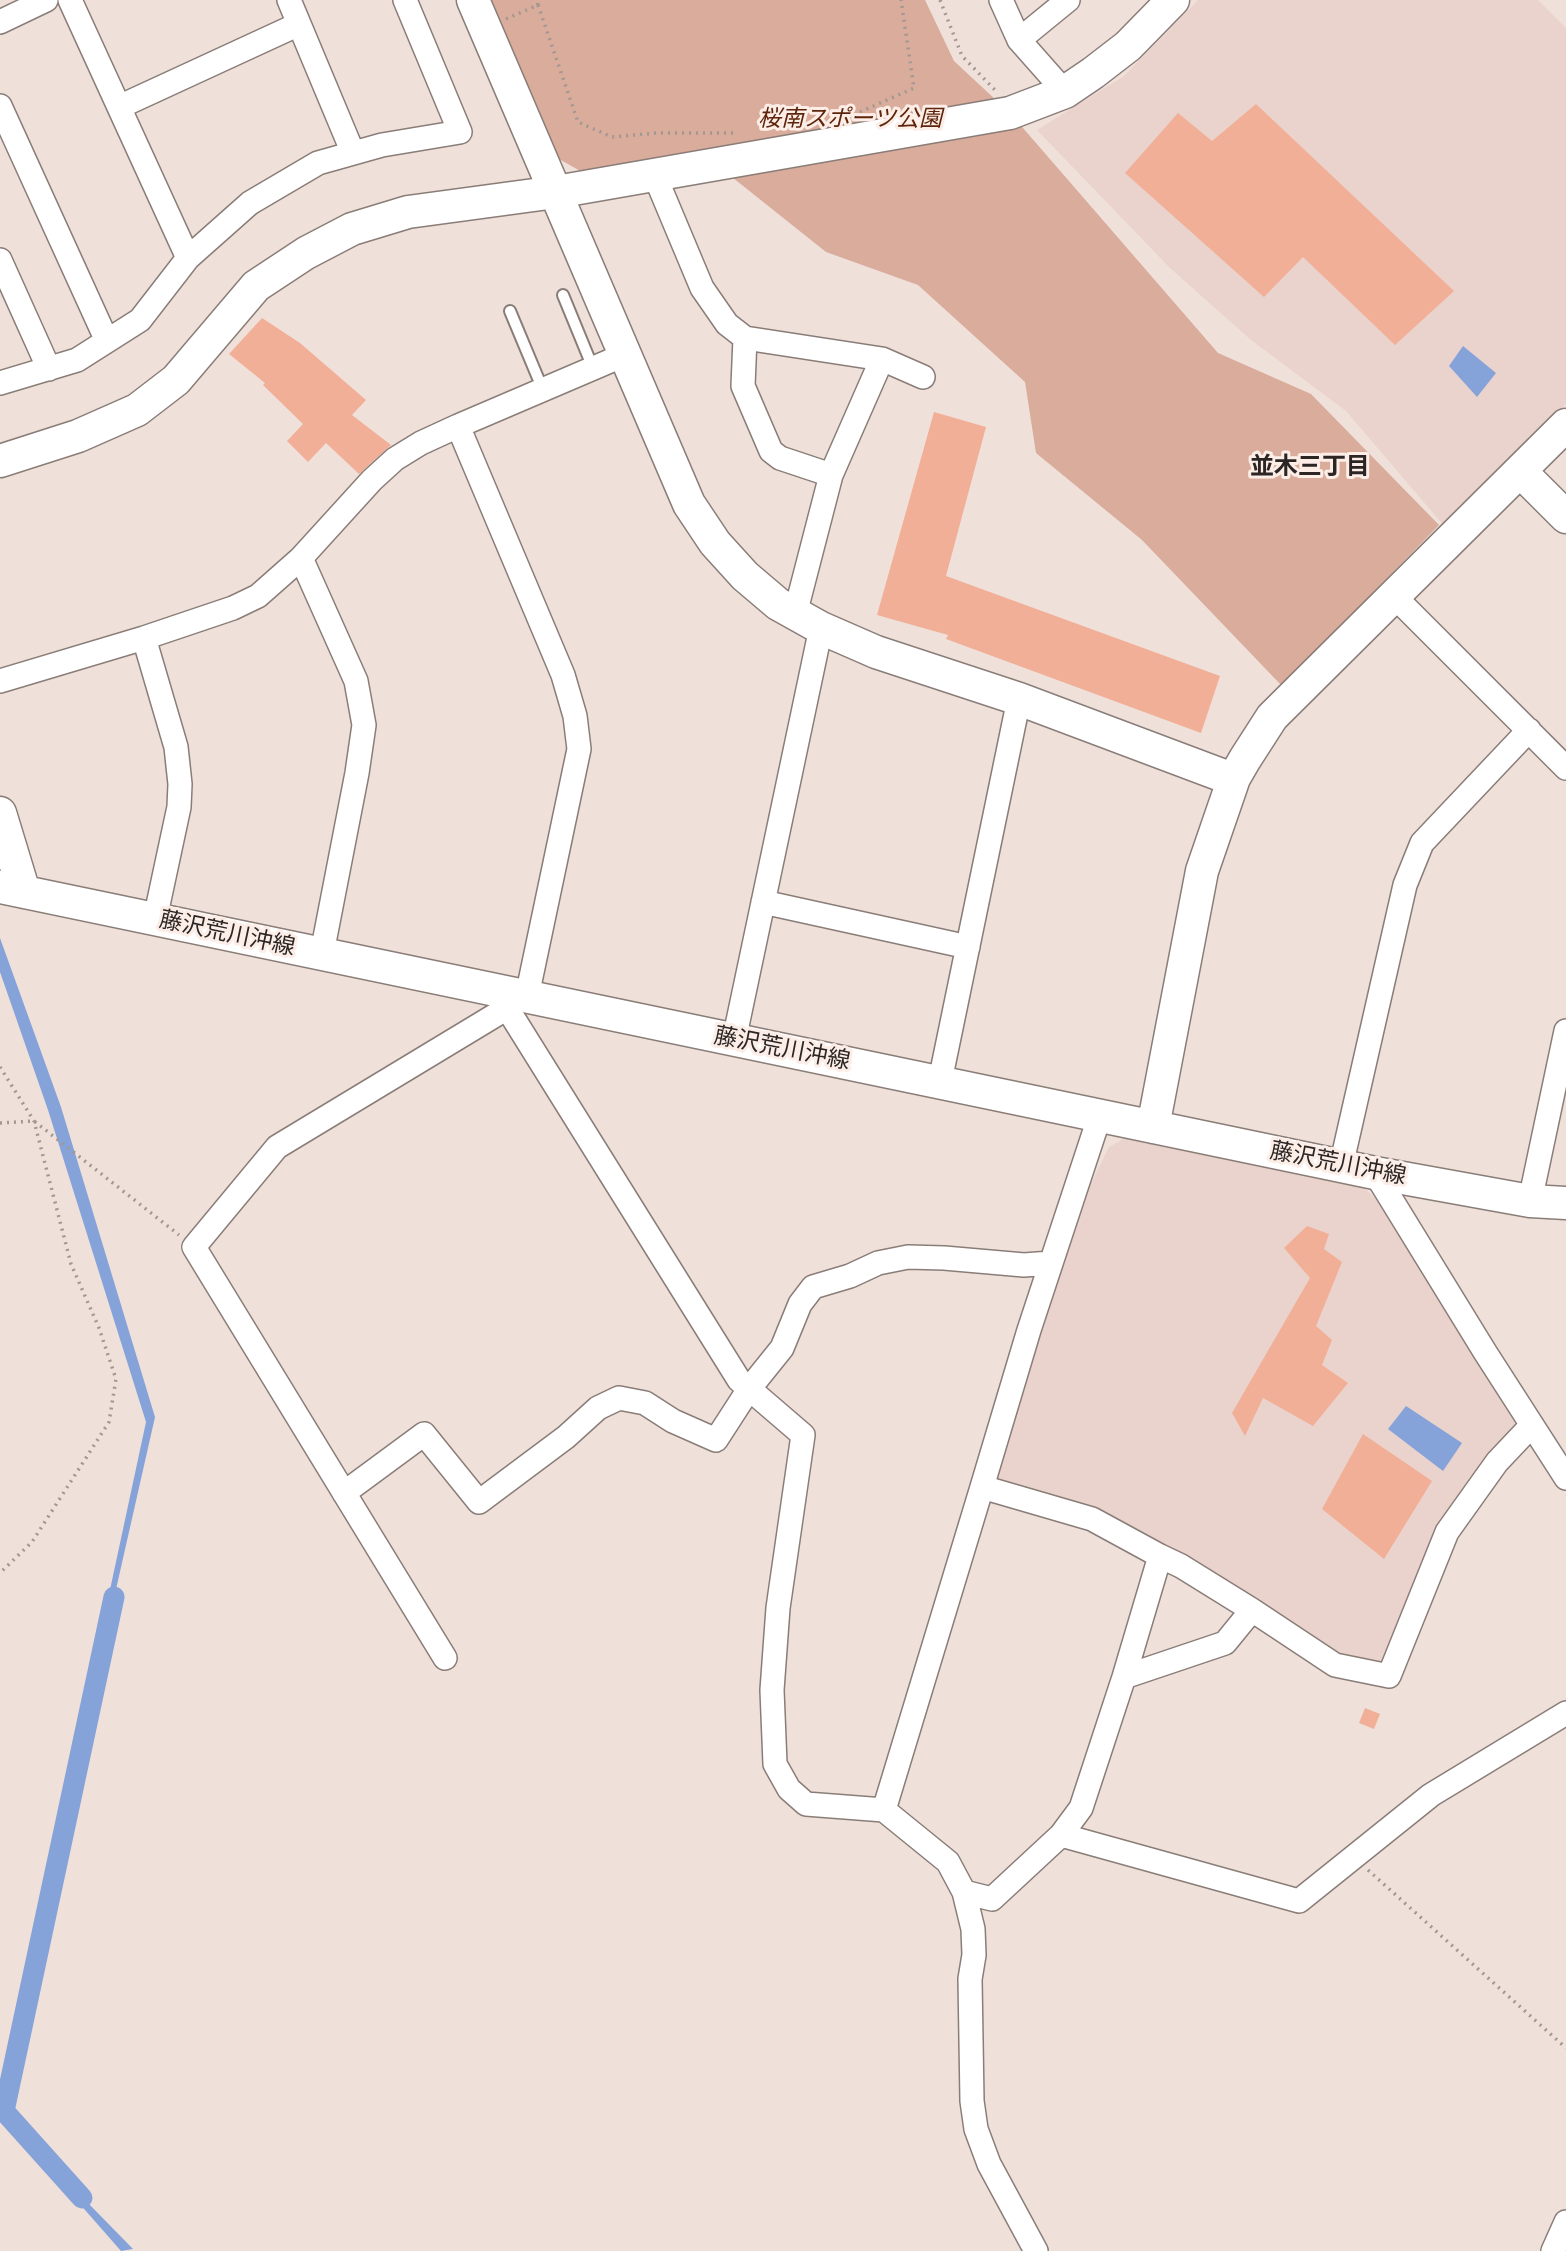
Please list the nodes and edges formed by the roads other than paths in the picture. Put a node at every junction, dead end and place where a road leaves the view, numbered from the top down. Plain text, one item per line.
1 (46, 0) edge
2 (70, 0) edge
3 (289, 0) edge
4 (405, 0) edge
5 (473, 0) edge
6 (1001, 0) edge
7 (1068, 0) edge
8 (1173, 0) edge
9 (0, 22) edge
10 (299, 24) junction
11 (1019, 40) junction
12 (1065, 92) junction
13 (0, 106) edge
14 (119, 107) junction
15 (353, 153) junction
16 (655, 176) junction
17 (556, 192) junction
18 (188, 258) junction
19 (0, 260) edge
20 (563, 295) dead end
21 (510, 311) dead end
22 (746, 338) junction
23 (107, 341) junction
24 (624, 355) junction
25 (882, 359) junction
26 (49, 369) junction
27 (593, 369) junction
28 (923, 377) dead end
29 (0, 383) edge
30 (543, 390) junction
31 (1566, 425) edge
32 (458, 426) junction
33 (0, 460) edge
34 (1520, 471) junction
35 (831, 475) junction
36 (1566, 517) edge
37 (301, 558) junction
38 (1395, 597) junction
39 (808, 621) junction
40 (144, 638) junction
41 (0, 681) edge
42 (1019, 699) junction
43 (1529, 730) junction
44 (1566, 768) edge
45 (1234, 778) junction
46 (0, 813) edge
47 (12, 889) edge
48 (763, 902) junction
49 (155, 919) junction
50 (968, 947) junction
51 (322, 953) junction
52 (517, 1002) junction
53 (1566, 1031) edge
54 (734, 1040) junction
55 (940, 1081) junction
56 (1101, 1115) junction
57 (1153, 1127) junction
58 (1341, 1166) junction
59 (1375, 1173) junction
60 (1530, 1201) junction
61 (1566, 1203) edge
62 (1051, 1264) junction
63 (749, 1389) junction
64 (1532, 1425) junction
65 (1566, 1478) edge
66 (982, 1487) junction
67 (344, 1493) junction
68 (1160, 1556) junction
69 (1252, 1610) junction
70 (445, 1658) dead end
71 (1124, 1677) junction
72 (1566, 1713) edge
73 (884, 1810) junction
74 (1061, 1835) junction
75 (964, 1892) junction
76 (1566, 2222) edge
77 (1036, 2251) edge
78 (1553, 2251) edge

1 - 9 street
2 - 14 street
3 - 10 street
4 - 15 street
5 - 17 street
6 - 11 street
7 - 11 street
8 - 12 street
10 - 14 street
10 - 15 street
11 - 12 street
12 - 16 street
13 - 23 street
14 - 18 street
15 - 18 street
16 - 17 street
16 - 22 street
17 - 24 street
17 - 33 street
18 - 23 street
19 - 26 street
20 - 27 lane
21 - 30 lane
22 - 25 street
22 - 35 street
23 - 26 street
24 - 27 street
24 - 39 street
25 - 28 street
25 - 35 street
26 - 29 street
27 - 30 street
30 - 32 street
31 - 34 street
32 - 37 street
32 - 52 street
34 - 36 street
34 - 38 street
35 - 39 street
37 - 40 street
37 - 51 street
38 - 43 street
38 - 45 street
39 - 42 street
39 - 48 street
40 - 41 street
40 - 49 street
42 - 45 street
42 - 50 street
43 - 44 street
43 - 58 street
45 - 57 street
46 - 47 street
47 - 49 street, 藤沢荒川沖線
48 - 50 street
48 - 54 street
49 - 51 street, 藤沢荒川沖線
50 - 55 street
51 - 52 street, 藤沢荒川沖線
52 - 54 street, 藤沢荒川沖線
52 - 63 street
52 - 67 street
53 - 60 street
54 - 55 street, 藤沢荒川沖線
55 - 56 street, 藤沢荒川沖線
56 - 57 street, 藤沢荒川沖線
56 - 62 street
57 - 58 street, 藤沢荒川沖線
58 - 59 street, 藤沢荒川沖線
59 - 60 street, 藤沢荒川沖線
59 - 64 street
60 - 61 street, 藤沢荒川沖線
62 - 63 street
62 - 66 street
63 - 67 street
63 - 73 street
64 - 65 street
64 - 69 street
66 - 68 street
66 - 73 street
67 - 70 street
68 - 69 street
68 - 71 street
69 - 71 street
71 - 74 street
72 - 74 street
73 - 75 street
74 - 75 street
75 - 77 street
76 - 78 street

